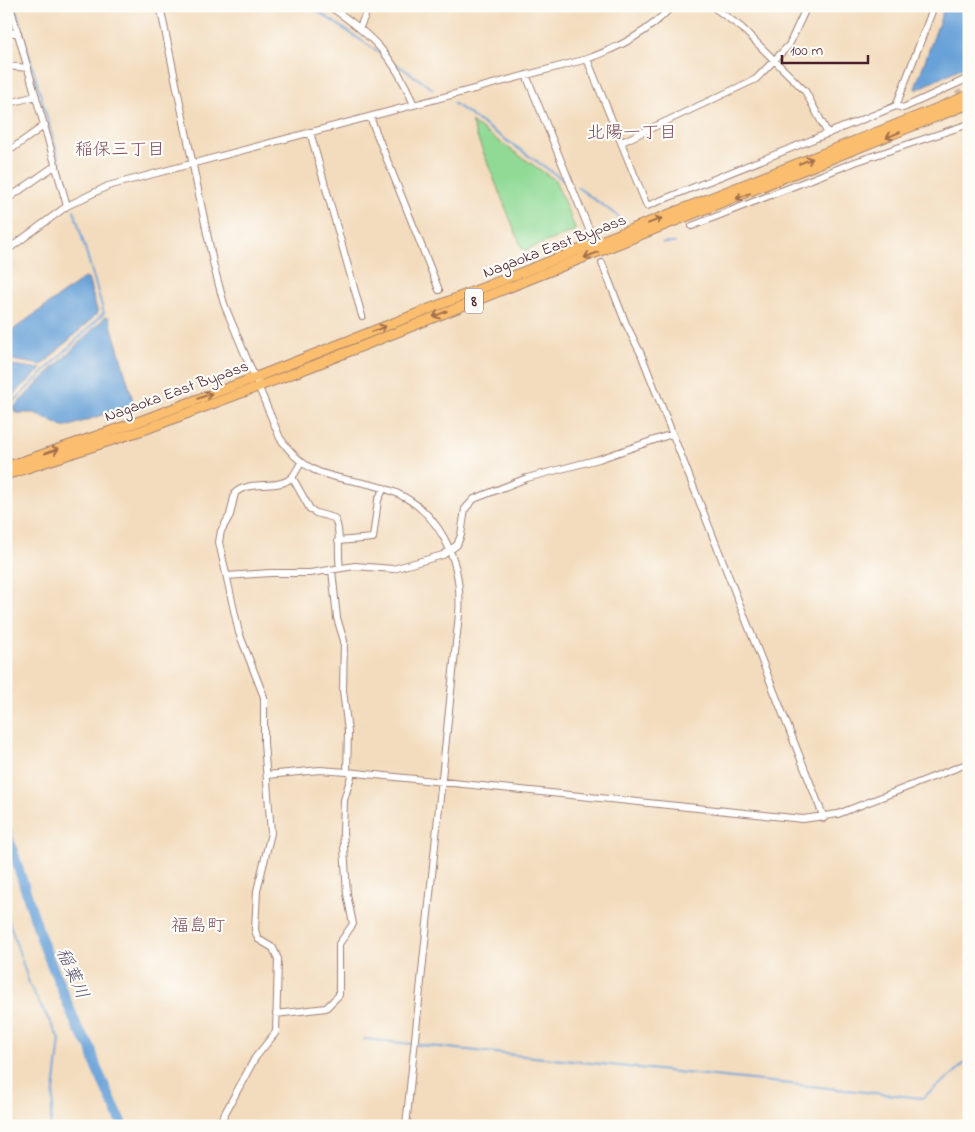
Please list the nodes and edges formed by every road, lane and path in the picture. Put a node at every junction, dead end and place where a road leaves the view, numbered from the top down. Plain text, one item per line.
1 (10, 6) edge
2 (160, 6) edge
3 (329, 6) edge
4 (369, 6) edge
5 (672, 6) edge
6 (712, 6) edge
7 (807, 6) edge
8 (934, 6) edge
9 (360, 27) junction
10 (6, 32) edge
11 (18, 33) junction
12 (587, 59) junction
13 (775, 61) junction
14 (6, 66) edge
15 (28, 68) junction
16 (526, 75) junction
17 (969, 78) edge
18 (969, 95) edge
19 (36, 96) junction
20 (6, 104) edge
21 (969, 104) edge
22 (414, 105) junction
23 (896, 106) junction
24 (936, 113) junction
25 (370, 117) junction
26 (969, 124) edge
27 (44, 125) junction
28 (310, 132) junction
29 (828, 134) junction
30 (622, 142) junction
31 (6, 153) edge
32 (193, 163) junction
33 (56, 165) junction
34 (6, 200) edge
35 (66, 206) junction
36 (692, 226) dead end
37 (593, 239) dead end
38 (6, 250) edge
39 (602, 263) dead end
40 (440, 290) dead end
41 (362, 316) dead end
42 (256, 382) junction
43 (672, 434) junction
44 (301, 463) junction
45 (6, 467) edge
46 (6, 475) edge
47 (292, 477) junction
48 (384, 488) junction
49 (338, 541) junction
50 (451, 550) junction
51 (340, 568) junction
52 (332, 570) junction
53 (227, 576) junction
54 (969, 762) edge
55 (350, 773) junction
56 (267, 775) junction
57 (442, 782) junction
58 (824, 818) junction
59 (276, 1014) junction
60 (218, 1126) edge
61 (406, 1126) edge

1 - 11 street
2 - 32 street
3 - 9 street
4 - 9 street
5 - 12 street
6 - 13 street
7 - 13 street
8 - 23 street
9 - 22 street
10 - 11 street
11 - 15 street
12 - 16 street
12 - 30 street
13 - 29 street
13 - 30 street
14 - 15 street
15 - 19 street
16 - 22 street
16 - 37 street
17 - 23 street
18 - 24 highway, Nagaoka East Bypass / 8, bridge
19 - 20 street
19 - 27 street
21 - 24 highway, Nagaoka East Bypass / 8, bridge
22 - 25 street
23 - 29 street
24 - 42 highway, Nagaoka East Bypass / 8
25 - 28 street
25 - 40 street
26 - 36 street
27 - 31 street
27 - 33 street
28 - 32 street
28 - 41 street
29 - 30 street
32 - 35 street
32 - 42 street
33 - 34 street
33 - 35 street
35 - 38 street
39 - 43 street
42 - 44 street
45 -> 42 highway, Nagaoka East Bypass / 8
42 - 46 highway, Nagaoka East Bypass / 8
43 - 50 street
43 - 58 street
44 - 47 street
44 - 48 street
47 - 49 street
47 - 53 street
48 - 49 street
48 - 50 street
49 - 51 street
50 - 51 street
50 - 57 street
51 - 52 street
52 - 53 street
52 - 55 street
53 - 56 street
54 - 58 street
55 - 56 street
55 - 57 street
55 - 59 street
56 - 59 street
57 - 58 street
57 - 61 street
59 - 60 street

